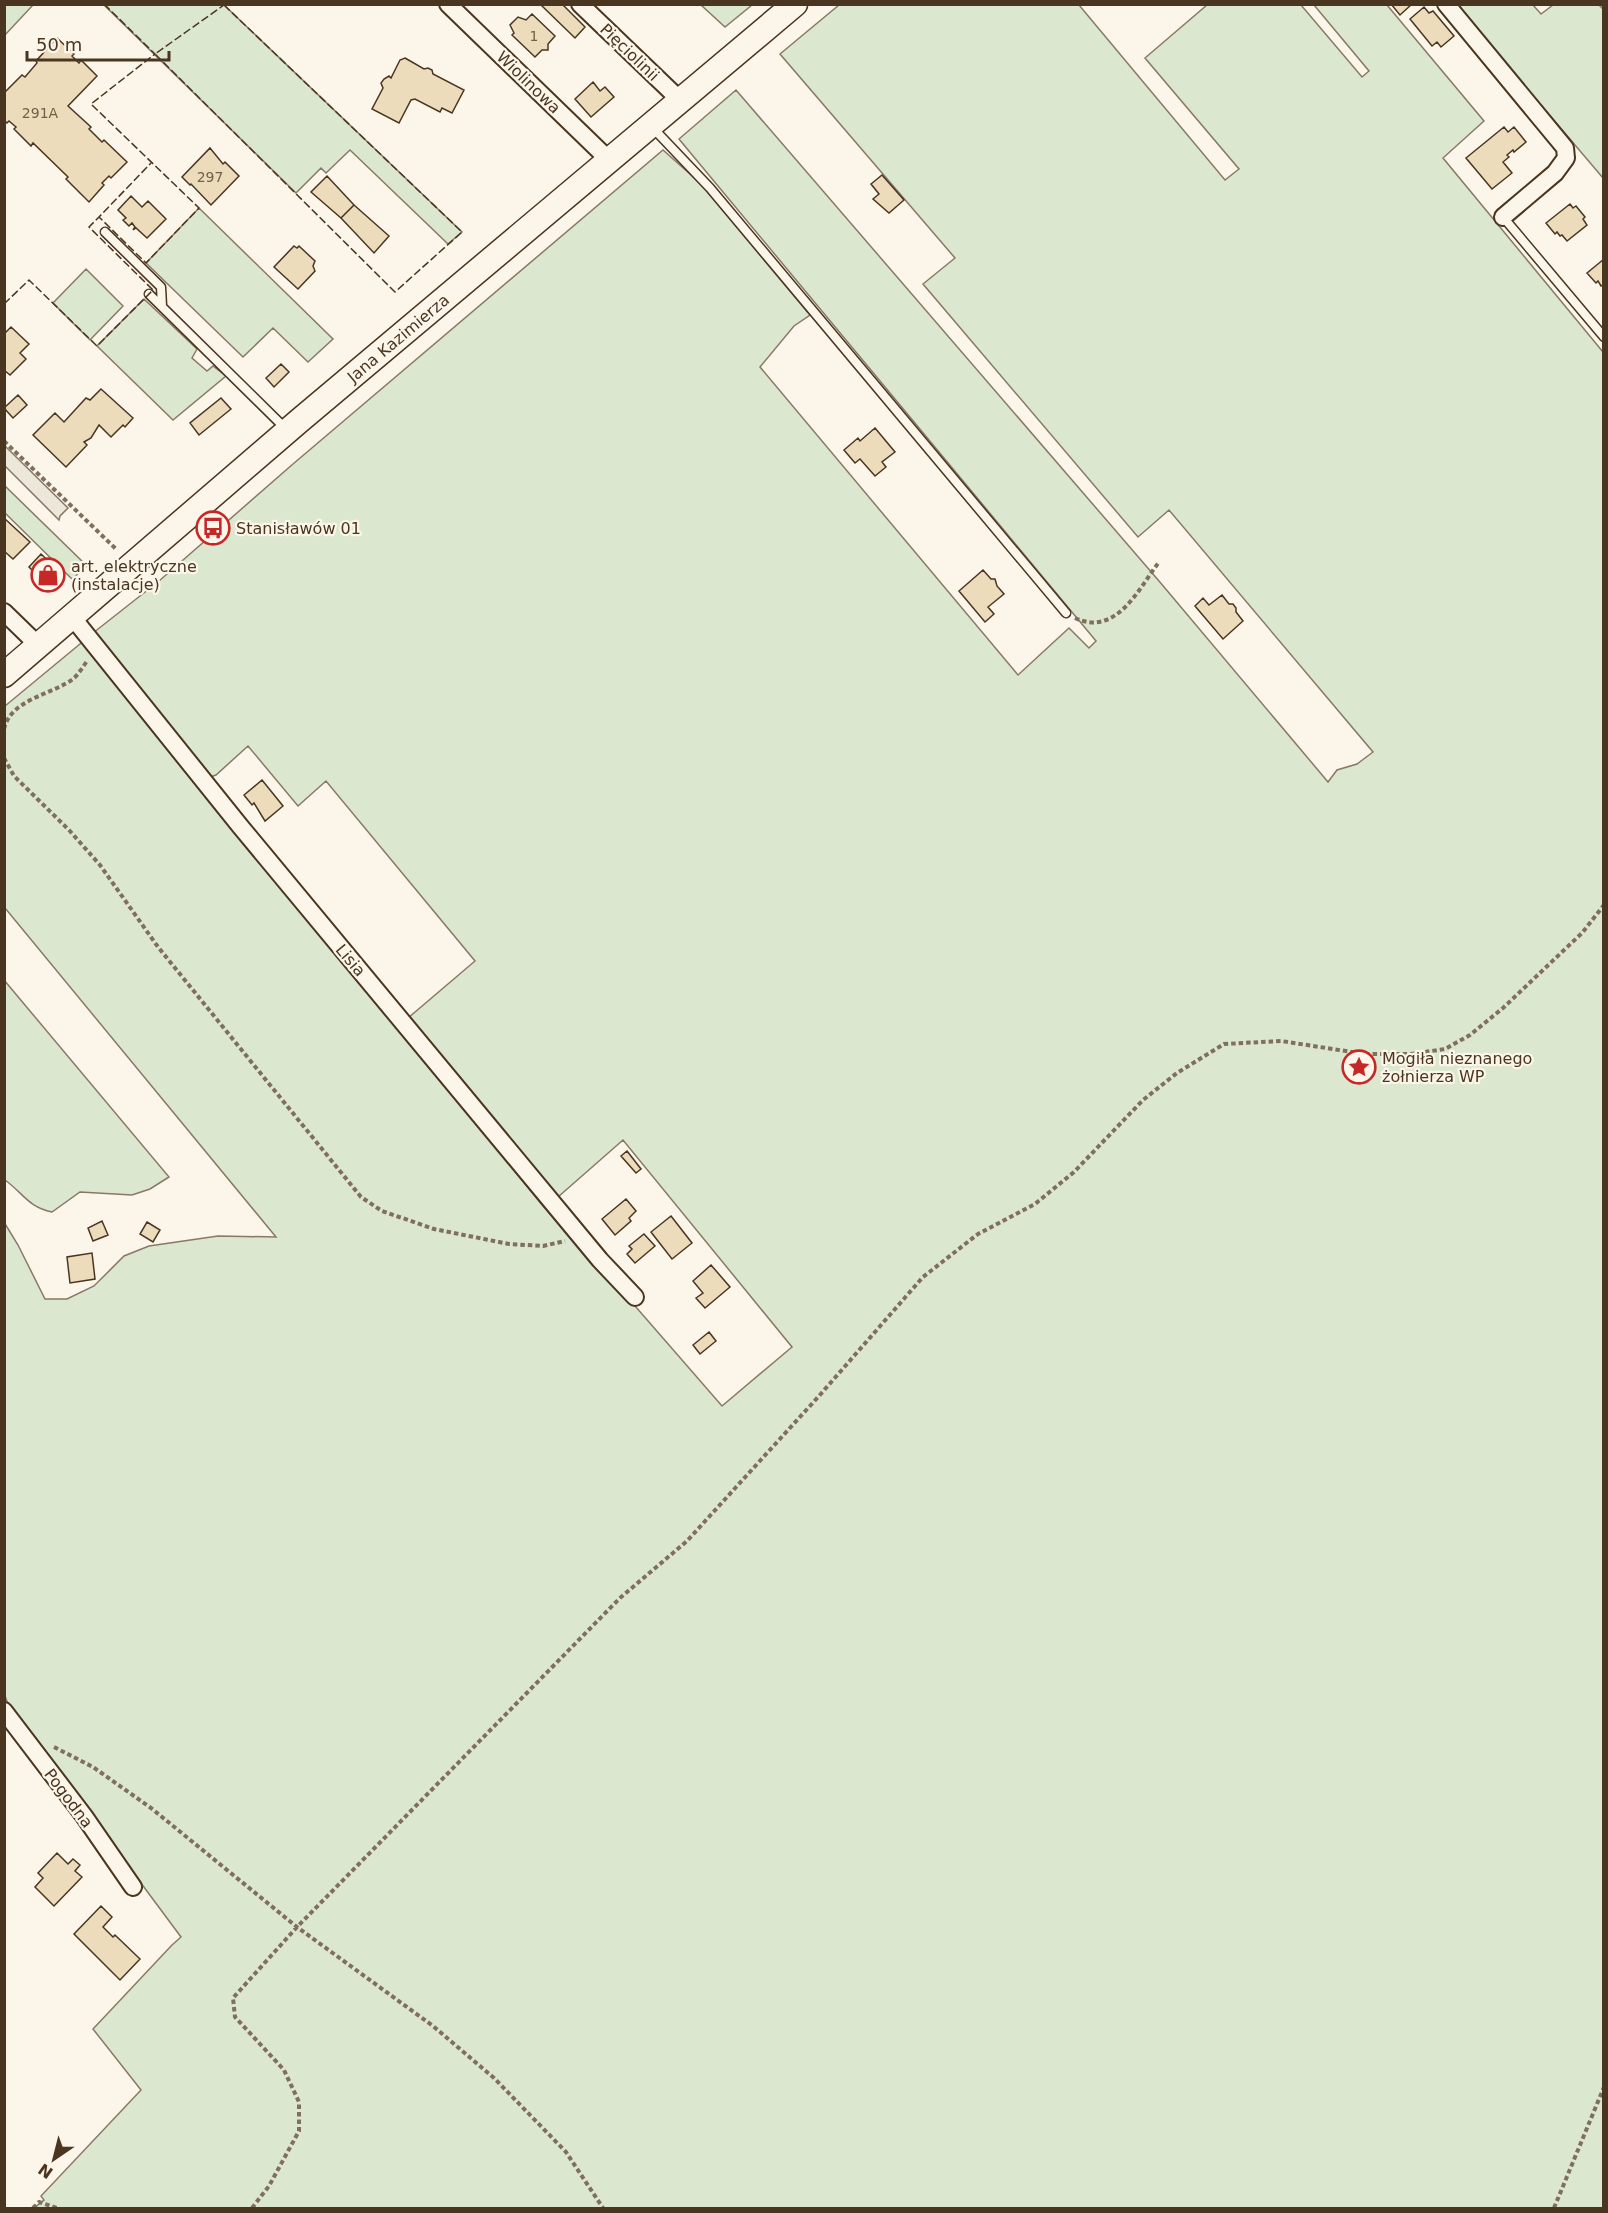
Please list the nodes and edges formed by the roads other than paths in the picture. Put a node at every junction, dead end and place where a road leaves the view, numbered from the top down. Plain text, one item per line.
1 (448, 4) edge
2 (580, 4) edge
3 (795, 4) edge
4 (1446, 4) edge
5 (680, 100) junction
6 (650, 125) junction
7 (609, 159) junction
8 (1503, 217) joint
9 (105, 232) dead end
10 (149, 294) dead end
11 (162, 306) junction
12 (1604, 337) edge
13 (287, 430) junction
14 (4, 612) edge
15 (1066, 613) road end
16 (73, 618) junction
17 (39, 646) junction
18 (4, 675) edge
19 (635, 1297) dead end
20 (4, 1711) edge
21 (133, 1887) dead end

1 - 7 street, Wiolinowa
2 - 5 street, Pięciolinii
3 - 5 main road, Jana Kazimierza
4 - 8 street
5 - 6 main road, Jana Kazimierza
6 - 7 main road, Jana Kazimierza
6 - 15 lane
7 - 13 main road, Jana Kazimierza
8 - 12 lane
9 - 11 lane
10 - 11 lane
11 - 13 lane
13 - 16 main road, Jana Kazimierza
14 - 17 street
16 - 17 main road, Jana Kazimierza
16 - 19 street, Lisia
17 - 18 main road, Jana Kazimierza
20 - 21 street, Pogodna

